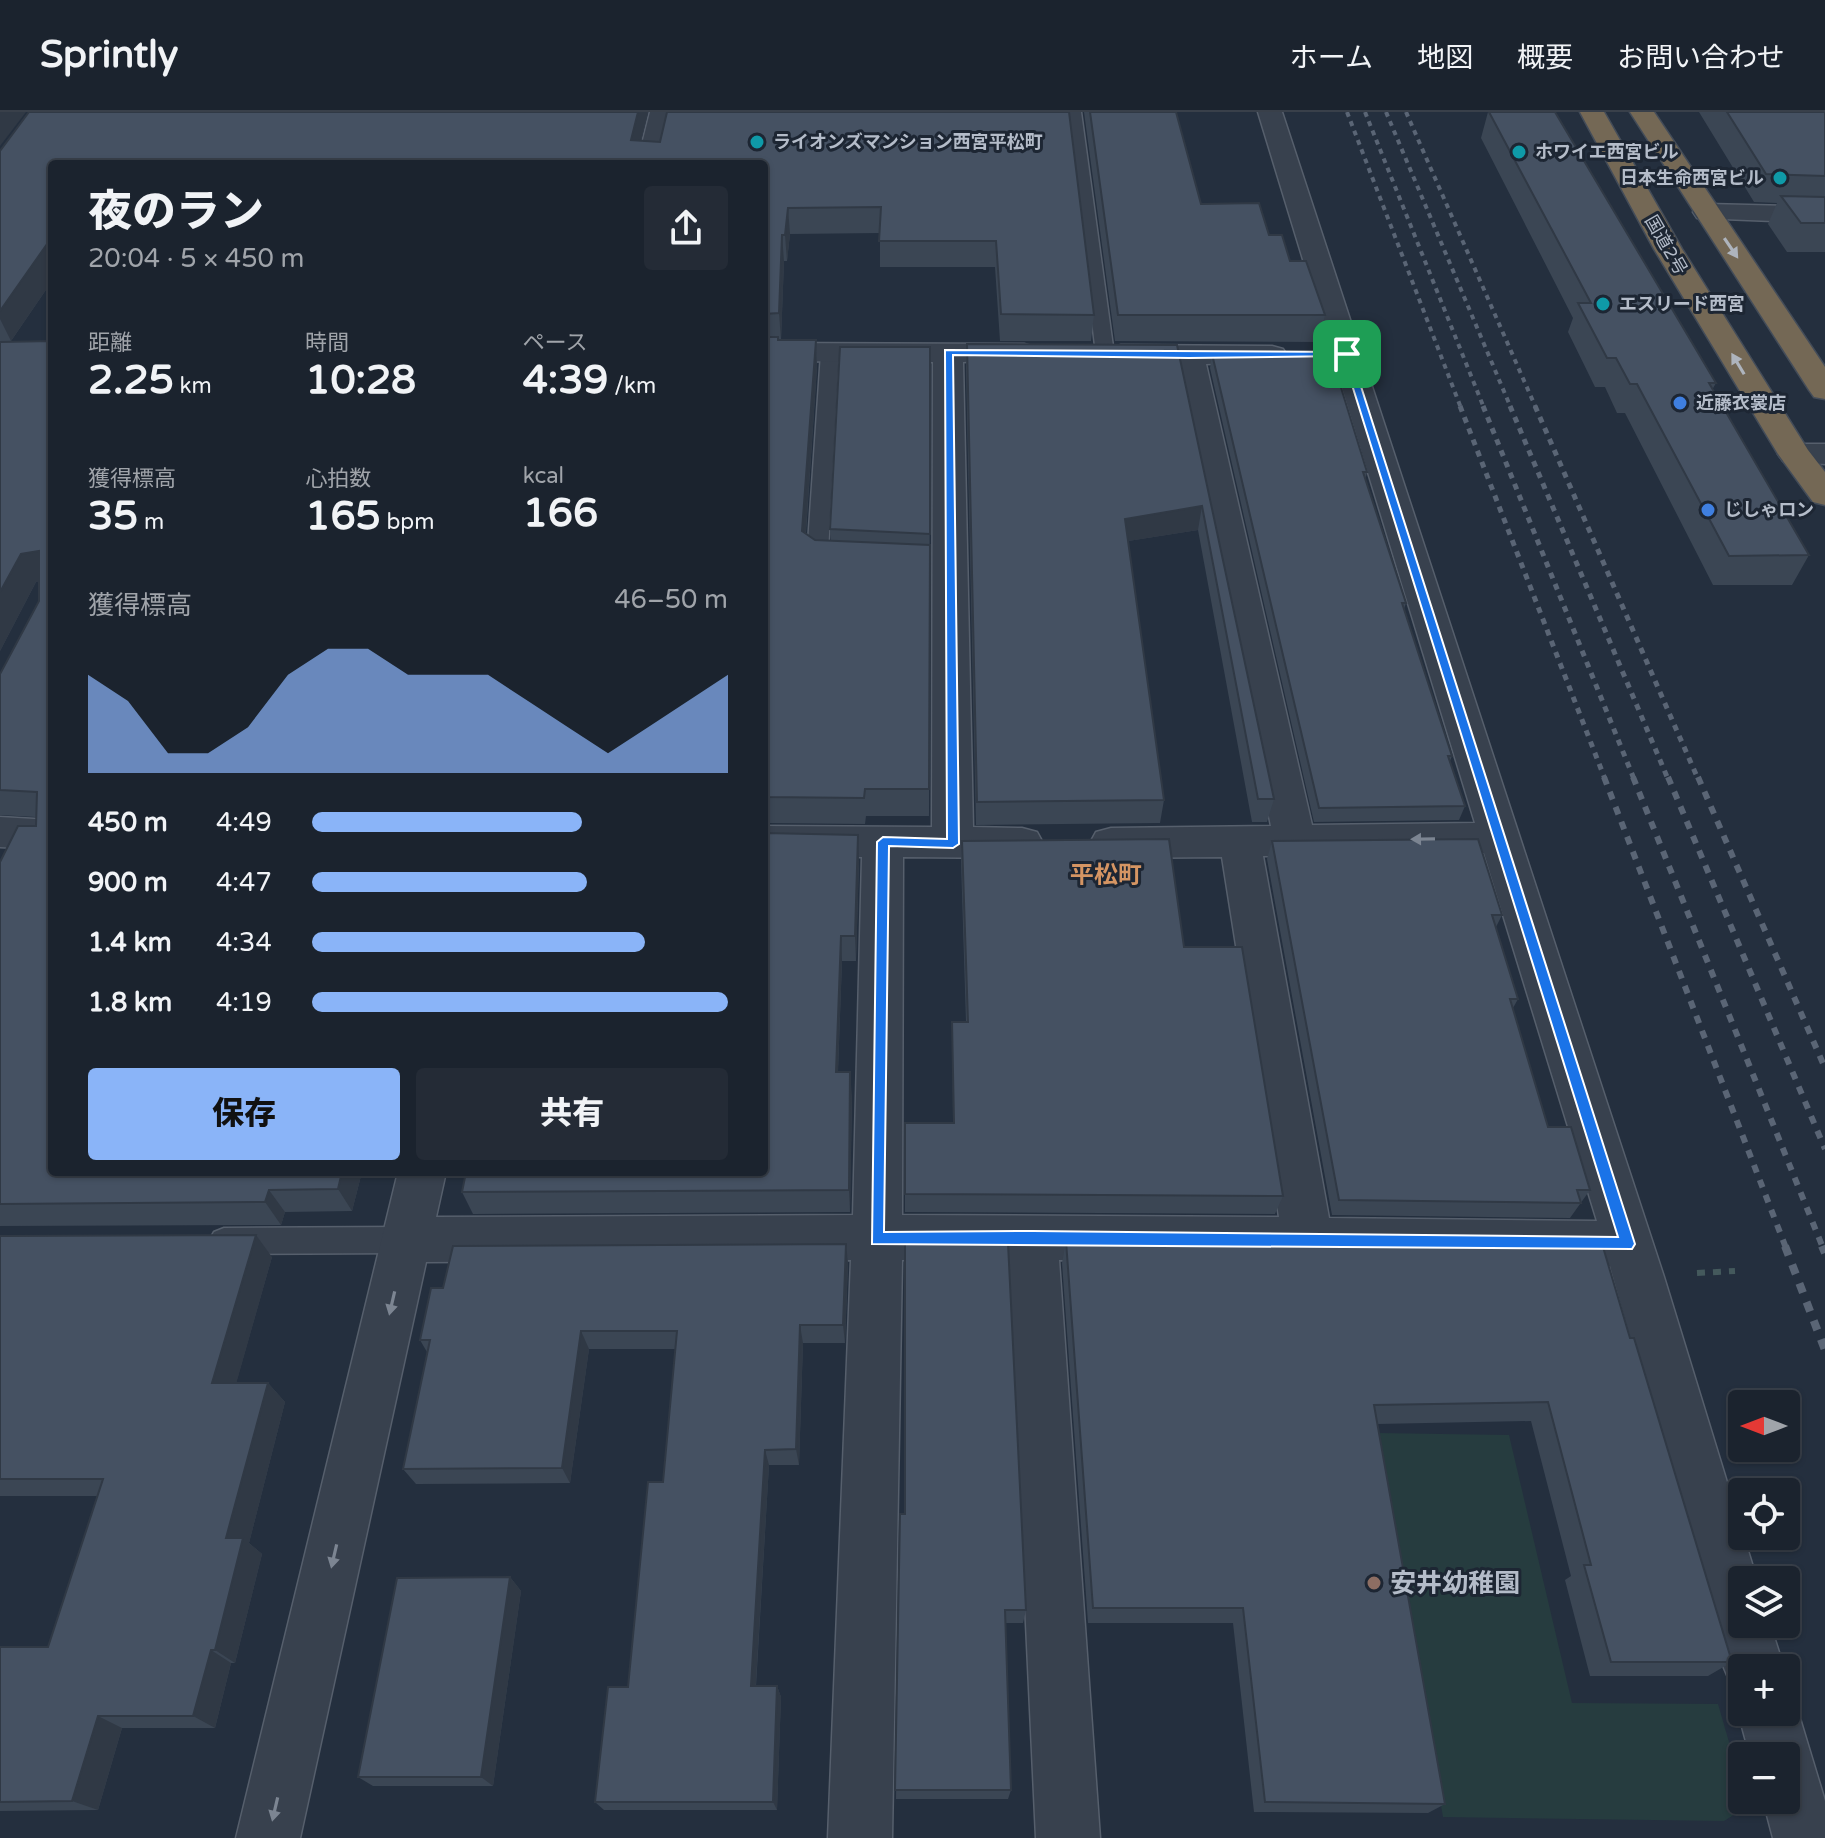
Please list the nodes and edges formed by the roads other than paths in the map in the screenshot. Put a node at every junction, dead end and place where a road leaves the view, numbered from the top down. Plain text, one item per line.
1 (662, 112) edge
2 (1074, 112) edge
3 (1270, 112) edge
4 (1592, 112) edge
5 (1642, 112) edge
6 (651, 160) edge
7 (1707, 212) junction
8 (1825, 215) edge
9 (768, 352) edge
10 (948, 352) junction
11 (830, 353) junction
12 (1105, 354) junction
13 (1321, 354) junction
14 (1189, 356) junction
15 (1825, 390) edge
16 (1818, 475) edge
17 (847, 560) edge
18 (1501, 838) junction
19 (768, 841) edge
20 (883, 842) junction
21 (1240, 842) junction
22 (1295, 842) junction
23 (953, 844) junction
24 (421, 1176) edge
25 (1033, 1237) junction
26 (877, 1239) junction
27 (407, 1240) junction
28 (203, 1241) edge
29 (1308, 1241) junction
30 (1627, 1244) junction
31 (1750, 1654) edge
32 (1798, 1814) edge
33 (268, 1838) edge
34 (860, 1838) edge
35 (1068, 1838) edge
36 (1805, 1838) edge

1 - 6 street
2 - 12 lane
3 - 13 street
16 -> 4 highway, 国道2号
5 - 7 highway
7 - 8 street
7 -> 15 highway
9 - 11 street
10 - 11 street
10 - 12 street
10 - 23 street
11 - 17 lane
12 - 14 street
13 - 14 street
13 - 18 street
14 - 22 street
18 -> 22 street
18 - 30 street
19 - 20 street
20 - 23 street
20 - 26 street
21 - 22 street
21 - 23 street
21 - 29 street
24 - 27 street
25 - 26 street
25 - 29 street
25 - 35 street
26 - 27 street
26 - 34 street
27 - 28 lane
27 -> 33 street
29 - 30 street
30 - 31 street
32 - 36 street

